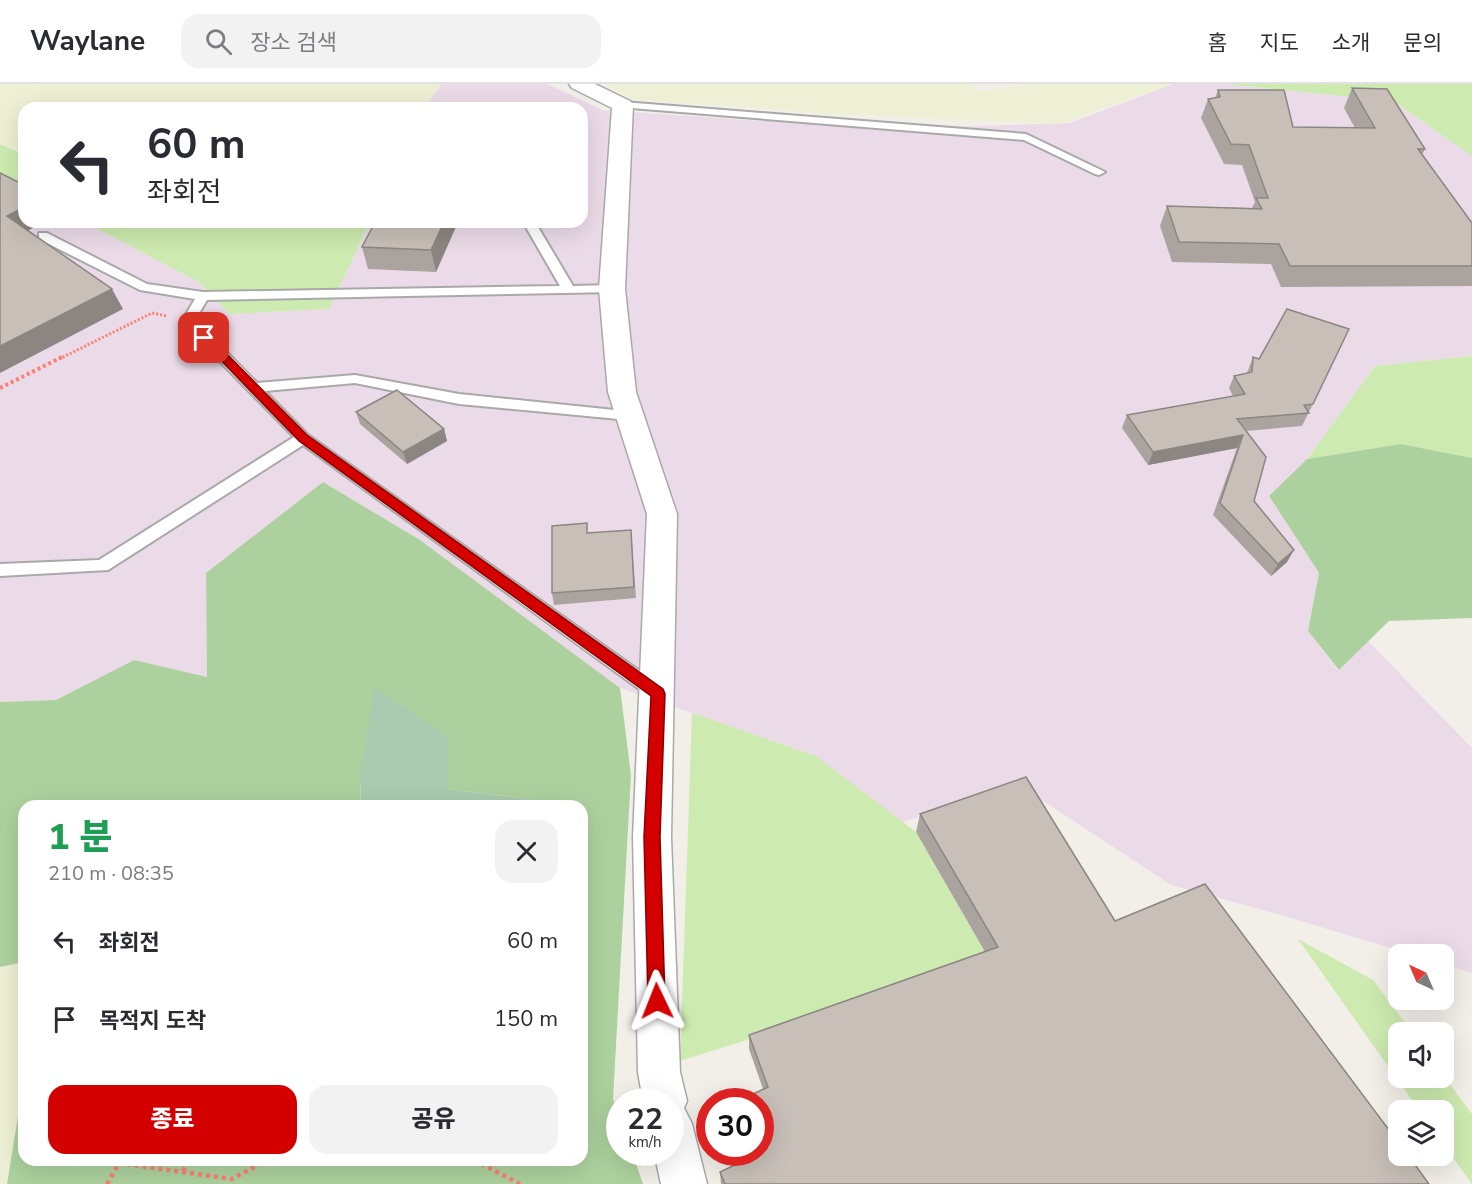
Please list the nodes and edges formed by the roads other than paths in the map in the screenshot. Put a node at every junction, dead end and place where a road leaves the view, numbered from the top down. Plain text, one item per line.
1 (579, 84) edge
2 (623, 105) junction
3 (1099, 172) dead end
4 (533, 228) edge
5 (43, 236) dead end
6 (569, 290) junction
7 (612, 290) junction
8 (204, 296) junction
9 (254, 388) junction
10 (629, 415) junction
11 (303, 438) junction
12 (0, 570) edge
13 (658, 694) junction
14 (662, 1088) edge
15 (680, 1166) edge
16 (684, 1184) edge

1 - 2 street
2 - 3 lane
2 - 7 street
4 - 6 lane
5 - 8 lane
6 - 7 lane
6 - 8 lane
7 - 10 street
8 - 9 lane
9 - 10 lane
9 - 11 lane
10 - 13 street
11 - 12 lane
11 - 13 lane
13 - 14 street
15 - 16 street

